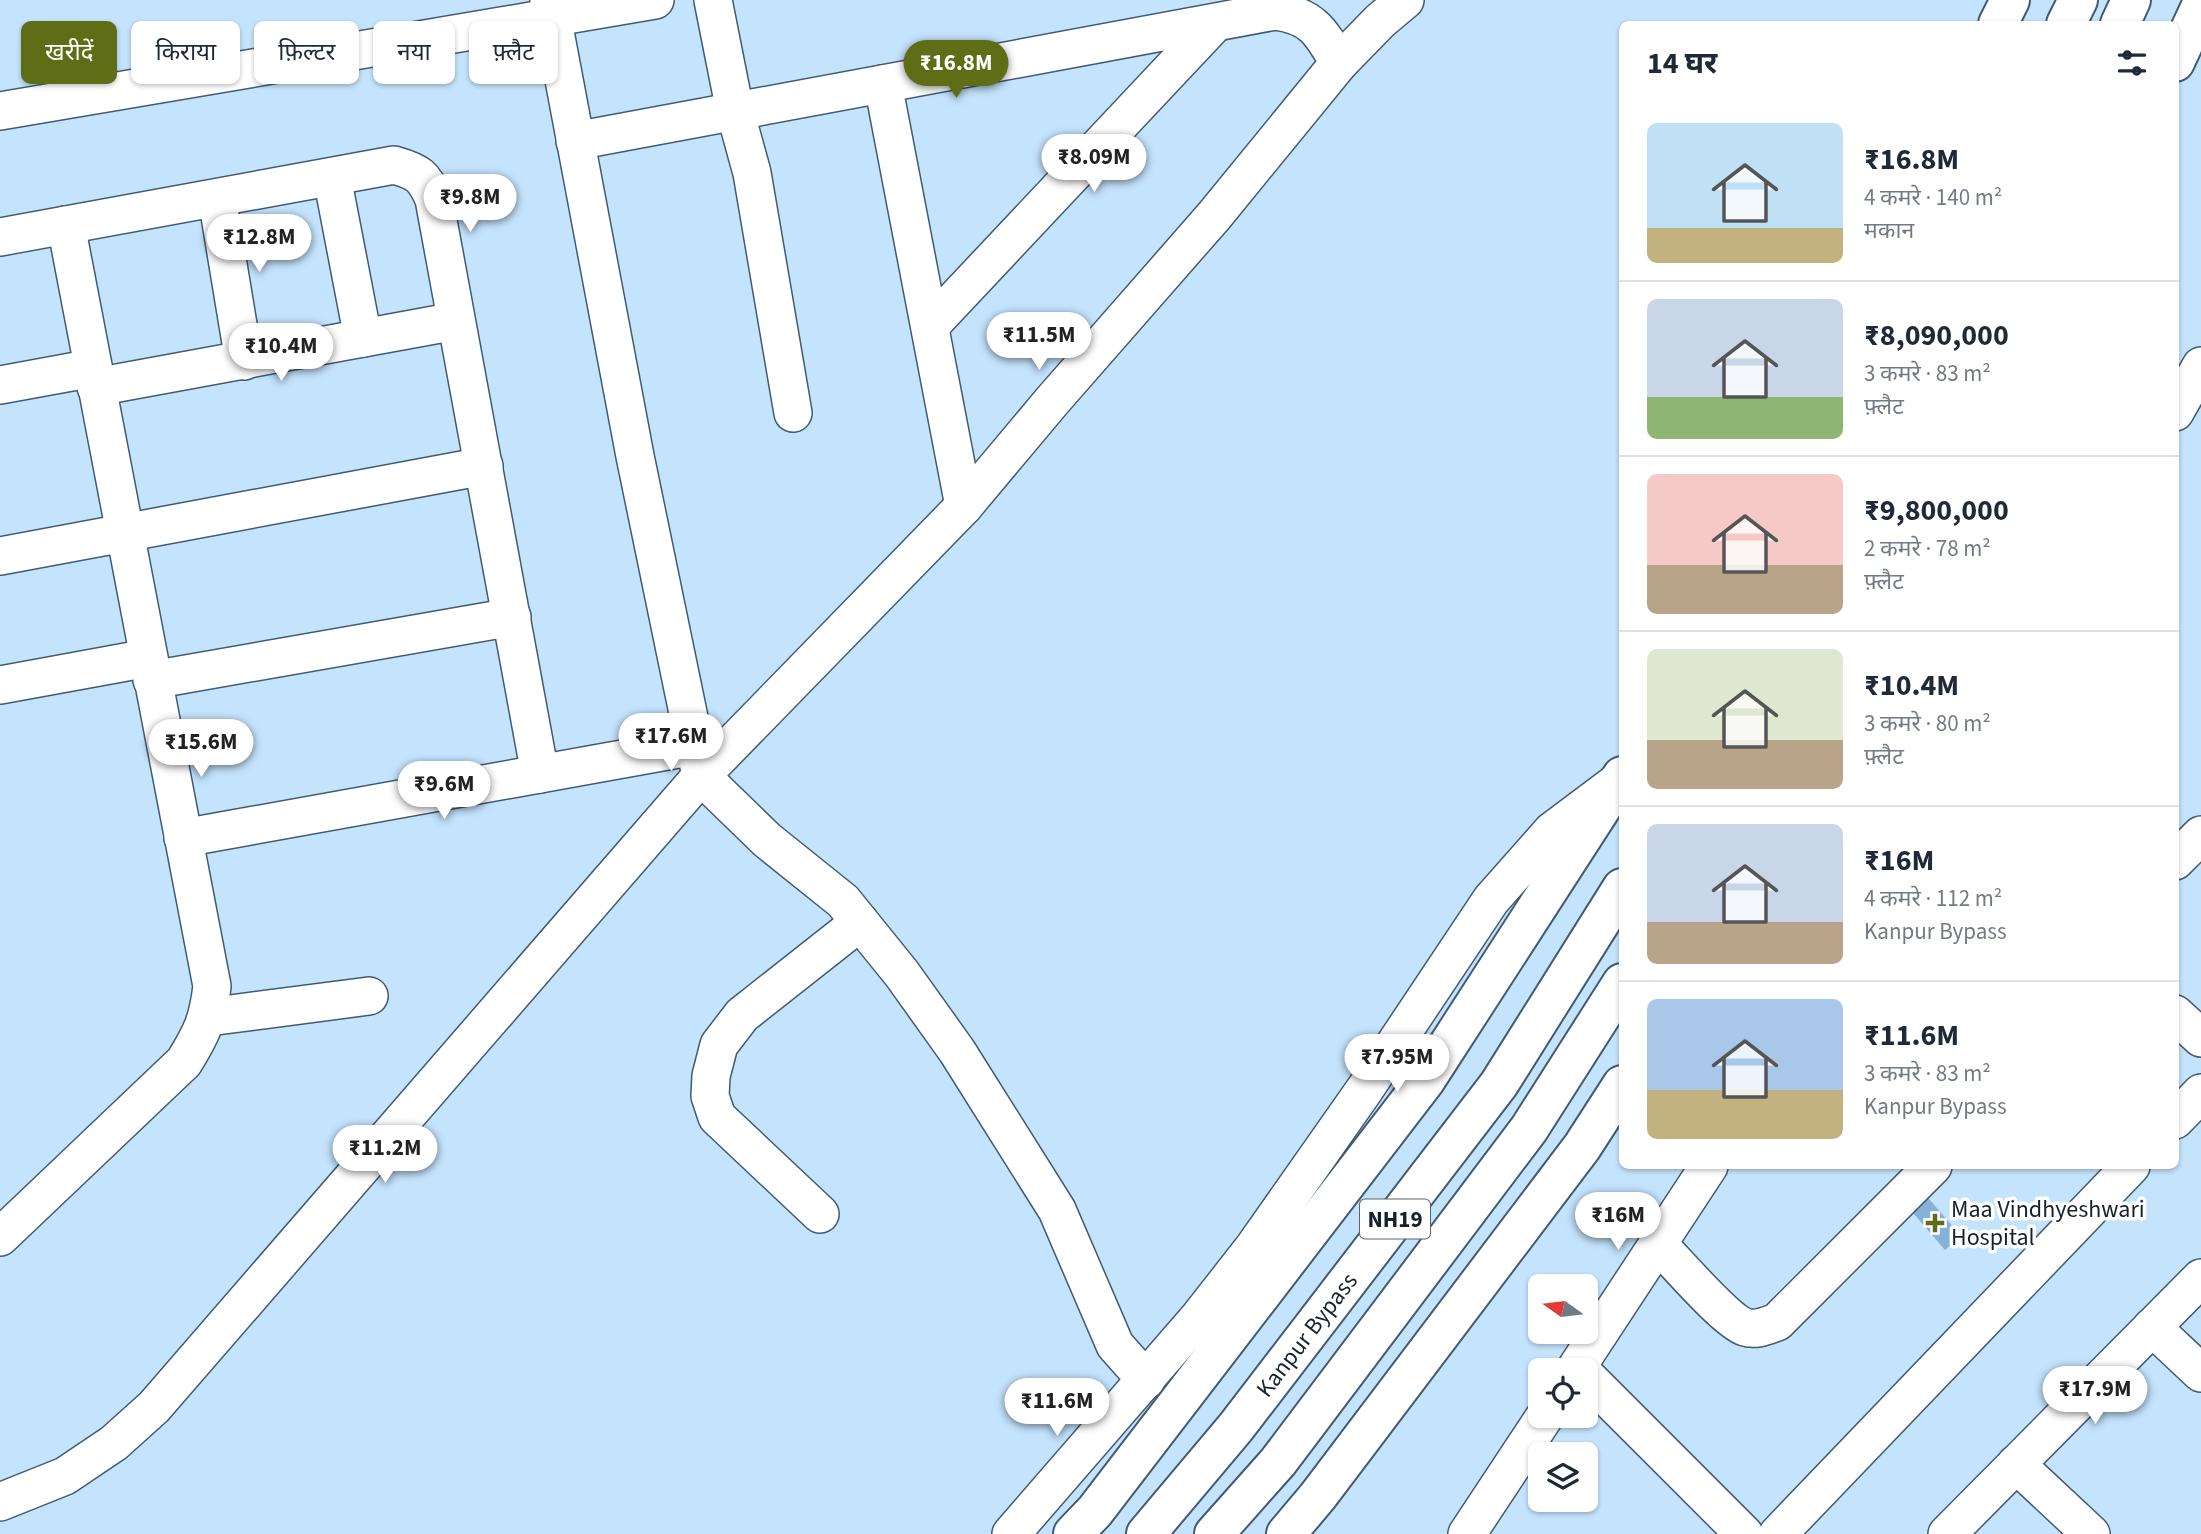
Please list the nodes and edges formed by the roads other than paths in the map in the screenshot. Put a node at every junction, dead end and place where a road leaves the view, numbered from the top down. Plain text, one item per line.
1 (655, 0) edge
2 (713, 0) edge
3 (1405, 0) edge
4 (2010, 0) edge
5 (2078, 0) edge
6 (2131, 0) edge
7 (2201, 6) edge
8 (550, 10) edge
9 (2000, 21) edge
10 (2068, 21) edge
11 (2121, 21) edge
12 (1215, 23) junction
13 (2179, 53) edge
14 (1339, 63) junction
15 (883, 84) junction
16 (0, 111) edge
17 (735, 111) junction
18 (575, 141) junction
19 (332, 177) junction
20 (217, 198) junction
21 (66, 225) junction
22 (0, 237) edge
23 (456, 321) junction
24 (930, 326) junction
25 (363, 338) junction
26 (244, 361) junction
27 (2201, 366) edge
28 (95, 378) junction
29 (0, 385) edge
30 (2179, 405) edge
31 (793, 413) dead end
32 (484, 466) junction
33 (964, 506) junction
34 (124, 533) junction
35 (0, 556) edge
36 (512, 617) junction
37 (150, 669) junction
38 (0, 685) edge
39 (698, 761) junction
40 (540, 774) junction
41 (1619, 780) edge
42 (1619, 781) edge
43 (183, 838) junction
44 (1619, 893) edge
45 (860, 922) junction
46 (1619, 988) edge
47 (369, 996) dead end
48 (208, 1017) junction
49 (2179, 1018) edge
50 (2201, 1038) edge
51 (1619, 1090) edge
52 (2201, 1093) edge
53 (2179, 1116) edge
54 (1708, 1169) edge
55 (1930, 1169) edge
56 (2128, 1169) edge
57 (820, 1214) dead end
58 (0, 1237) edge
59 (1658, 1244) junction
60 (2201, 1278) edge
61 (2152, 1327) junction
62 (1587, 1358) edge
63 (2201, 1373) edge
64 (1146, 1380) junction
65 (1598, 1390) edge
66 (1537, 1428) edge
67 (2017, 1464) junction
68 (0, 1502) edge
69 (1011, 1534) edge
70 (1073, 1534) edge
71 (1146, 1534) edge
72 (1214, 1534) edge
73 (1286, 1534) edge
74 (1467, 1534) edge
75 (1744, 1534) edge
76 (1778, 1534) edge
77 (1947, 1534) edge
78 (2091, 1534) edge

1 - 8 street
2 - 17 street
3 - 14 street
4 - 9 main road
5 - 10 main road
6 - 11 main road
7 - 13 main road
8 - 16 street
8 - 18 street
12 - 14 street
12 - 15 street
12 - 24 street
14 - 33 street
15 - 17 street
15 - 24 street
17 - 18 street
17 - 31 street
18 - 39 street
19 - 20 street
19 - 23 street
19 - 25 street
20 - 21 street
20 - 26 street
21 - 22 street
21 - 28 street
23 - 25 street
23 - 32 street
24 - 33 street
25 - 26 street
26 - 28 street
27 - 30 street
28 - 29 street
28 - 34 street
32 - 34 street
32 - 36 street
33 - 39 street
34 - 35 street
34 - 37 street
36 - 37 street
36 - 40 street
37 - 38 street
37 - 43 street
39 - 40 street
39 - 45 street
39 - 68 street
40 - 43 street
41 - 64 street
42 - 70 main road
43 - 48 street
44 - 71 main road, Kanpur Bypass / NH19
45 - 57 street
45 - 64 street
46 - 72 main road, NH19
47 - 48 street
48 - 58 street
49 - 50 street
51 - 73 main road
52 - 53 street
54 - 59 street
55 - 59 street
56 - 76 street
59 - 62 street
60 - 61 street
61 - 63 street
61 - 67 street
64 - 69 street
65 - 75 street
66 - 74 street
67 - 77 street
67 - 78 street

